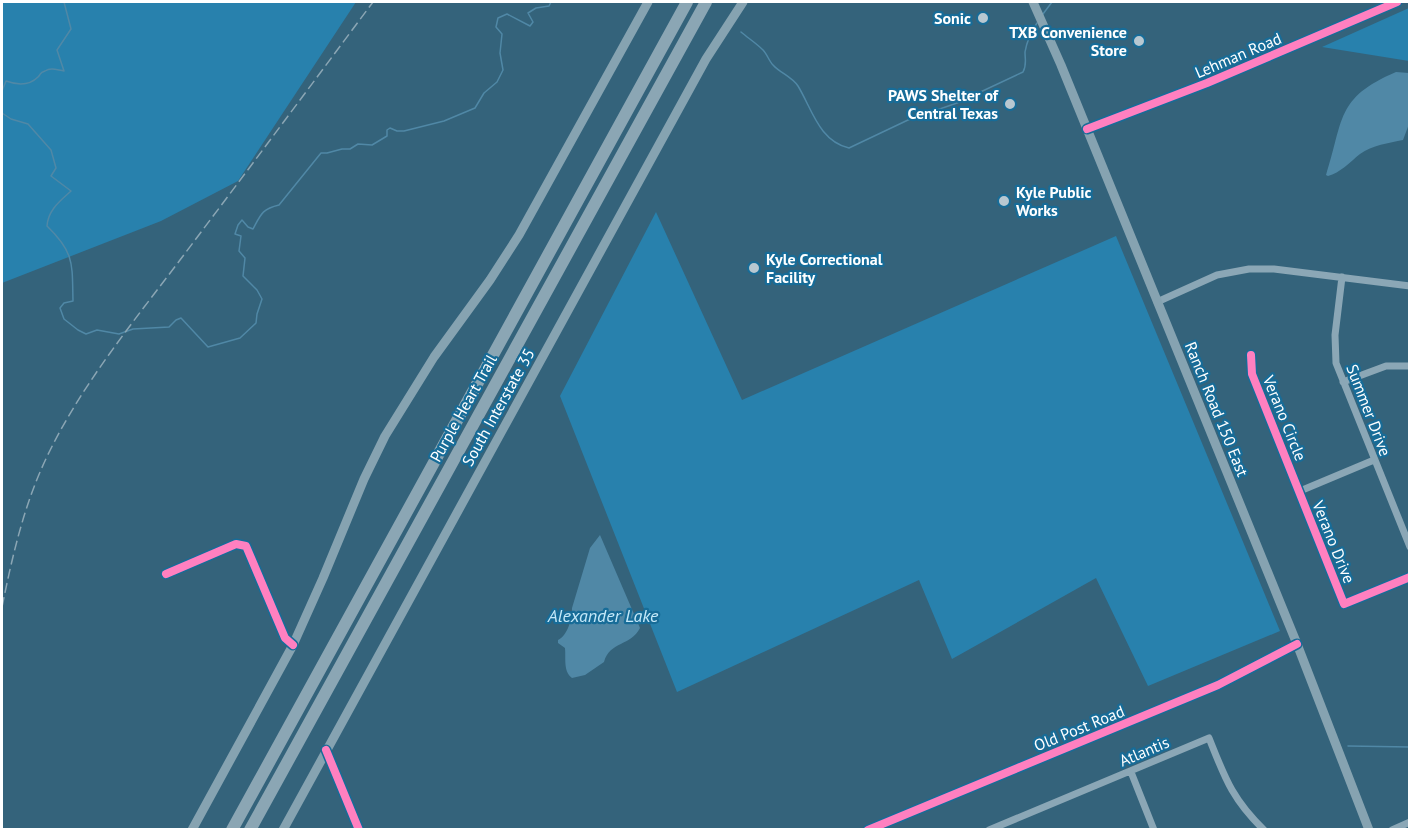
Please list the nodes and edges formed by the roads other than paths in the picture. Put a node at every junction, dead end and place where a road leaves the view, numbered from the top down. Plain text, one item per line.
1 (648, 2) edge
2 (687, 2) edge
3 (706, 2) edge
4 (743, 2) edge
5 (1033, 2) edge
6 (1397, 2) edge
7 (1087, 129) junction
8 (1342, 277) junction
9 (1410, 286) edge
10 (1156, 302) junction
11 (1251, 355) dead end
12 (1410, 366) edge
13 (1343, 382) junction
14 (1374, 460) junction
15 (1300, 491) junction
16 (1410, 546) edge
17 (166, 574) dead end
18 (1410, 577) edge
19 (1297, 644) junction
20 (293, 645) junction
21 (326, 750) junction
22 (1131, 772) junction
23 (1410, 822) edge
24 (869, 829) edge
25 (192, 830) edge
26 (232, 830) edge
27 (250, 830) edge
28 (282, 830) edge
29 (359, 830) edge
30 (989, 830) edge
31 (1154, 830) edge
32 (1264, 830) edge
33 (1370, 830) edge
34 (1392, 830) edge

1 - 20 main road
2 - 26 highway, Purple Heart Trail
3 - 27 highway, Purple Heart Trail
4 - 21 main road, South Interstate 35
5 - 7 main road, Ranch Road 150 East
6 - 7 street, Lehman Road
7 - 10 main road, Ranch Road 150 East
8 - 9 street
8 - 10 street
8 - 13 street, Summer Drive
10 - 19 main road, Ranch Road 150 East
11 - 15 street, Verano Circle
12 - 13 street
13 - 14 street, Summer Drive
14 - 15 street
14 - 16 street, Summer Drive
15 - 18 street, Verano Drive
17 - 20 street
19 - 24 street, Old Post Road
19 - 33 main road, Ranch Road 150 East
20 - 25 main road
21 - 28 main road, South Interstate 35
21 - 29 street
22 - 30 street, Atlantis
22 - 31 street
22 - 32 street, Atlantis
23 - 34 street

